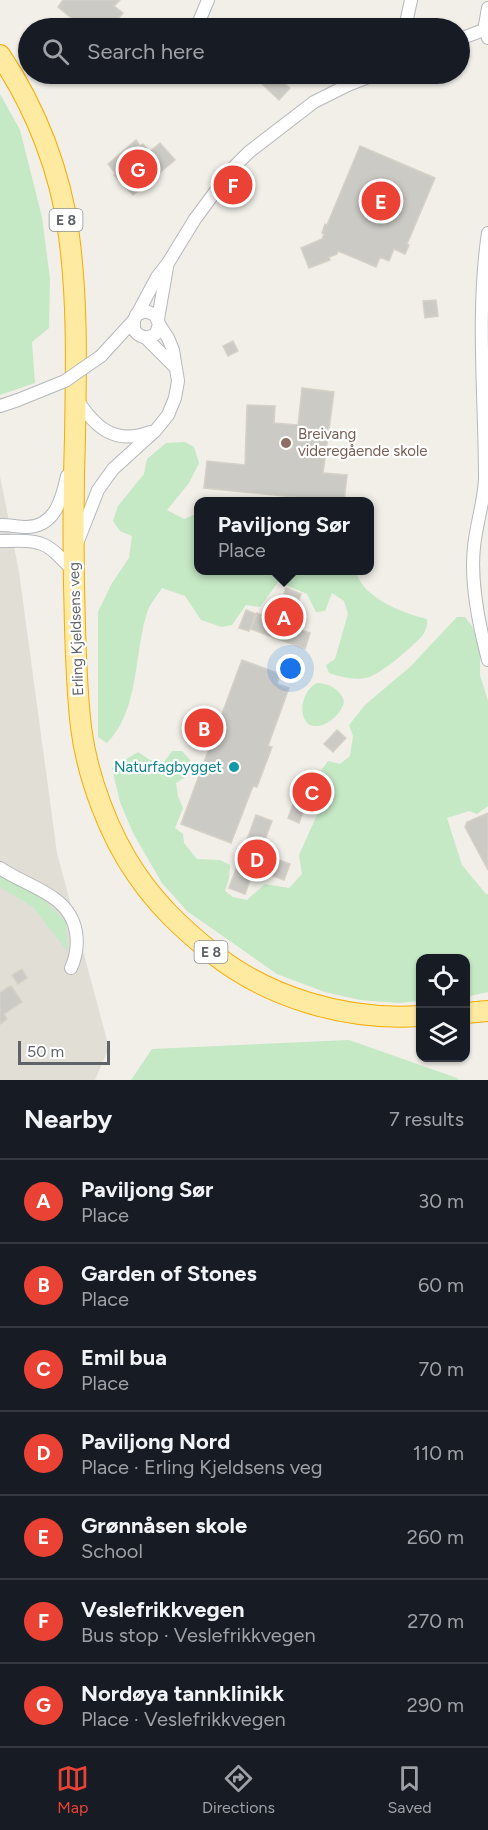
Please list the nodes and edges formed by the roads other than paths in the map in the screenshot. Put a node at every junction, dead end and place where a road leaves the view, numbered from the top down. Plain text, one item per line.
1 (208, 0) edge
2 (411, 0) edge
3 (488, 8) edge
4 (200, 18) edge
5 (407, 18) edge
6 (487, 33) edge
7 (470, 37) edge
8 (0, 55) edge
9 (350, 84) edge
10 (488, 232) edge
11 (168, 263) junction
12 (135, 318) junction
13 (159, 322) junction
14 (144, 337) junction
15 (104, 353) junction
16 (174, 366) junction
17 (76, 398) junction
18 (0, 406) edge
19 (156, 430) junction
20 (75, 439) junction
21 (1, 524) edge
22 (0, 541) edge
23 (74, 551) junction
24 (74, 572) junction
25 (488, 660) edge
26 (0, 868) edge
27 (71, 968) dead end
28 (416, 1016) edge

1 - 4 street
2 - 5 street
3 - 6 street
6 - 7 street
8 - 17 highway, Erling Kjeldsens veg / E 8
9 - 11 street
10 - 25 street
11 - 12 street
11 - 13 street
12 - 13 street
12 - 14 street
12 - 15 street
13 - 14 street
13 - 16 street
14 - 15 street
14 - 16 street
15 - 18 street, bridge
16 - 19 street
17 - 19 street
17 - 20 highway, Erling Kjeldsens veg / E 8
19 - 23 street
20 - 21 street
20 - 23 highway, Erling Kjeldsens veg / E 8
21 - 22 street
22 - 24 street
23 - 24 highway, Erling Kjeldsens veg / E 8
24 - 28 highway, Erling Kjeldsens veg / E 8
26 - 27 street

